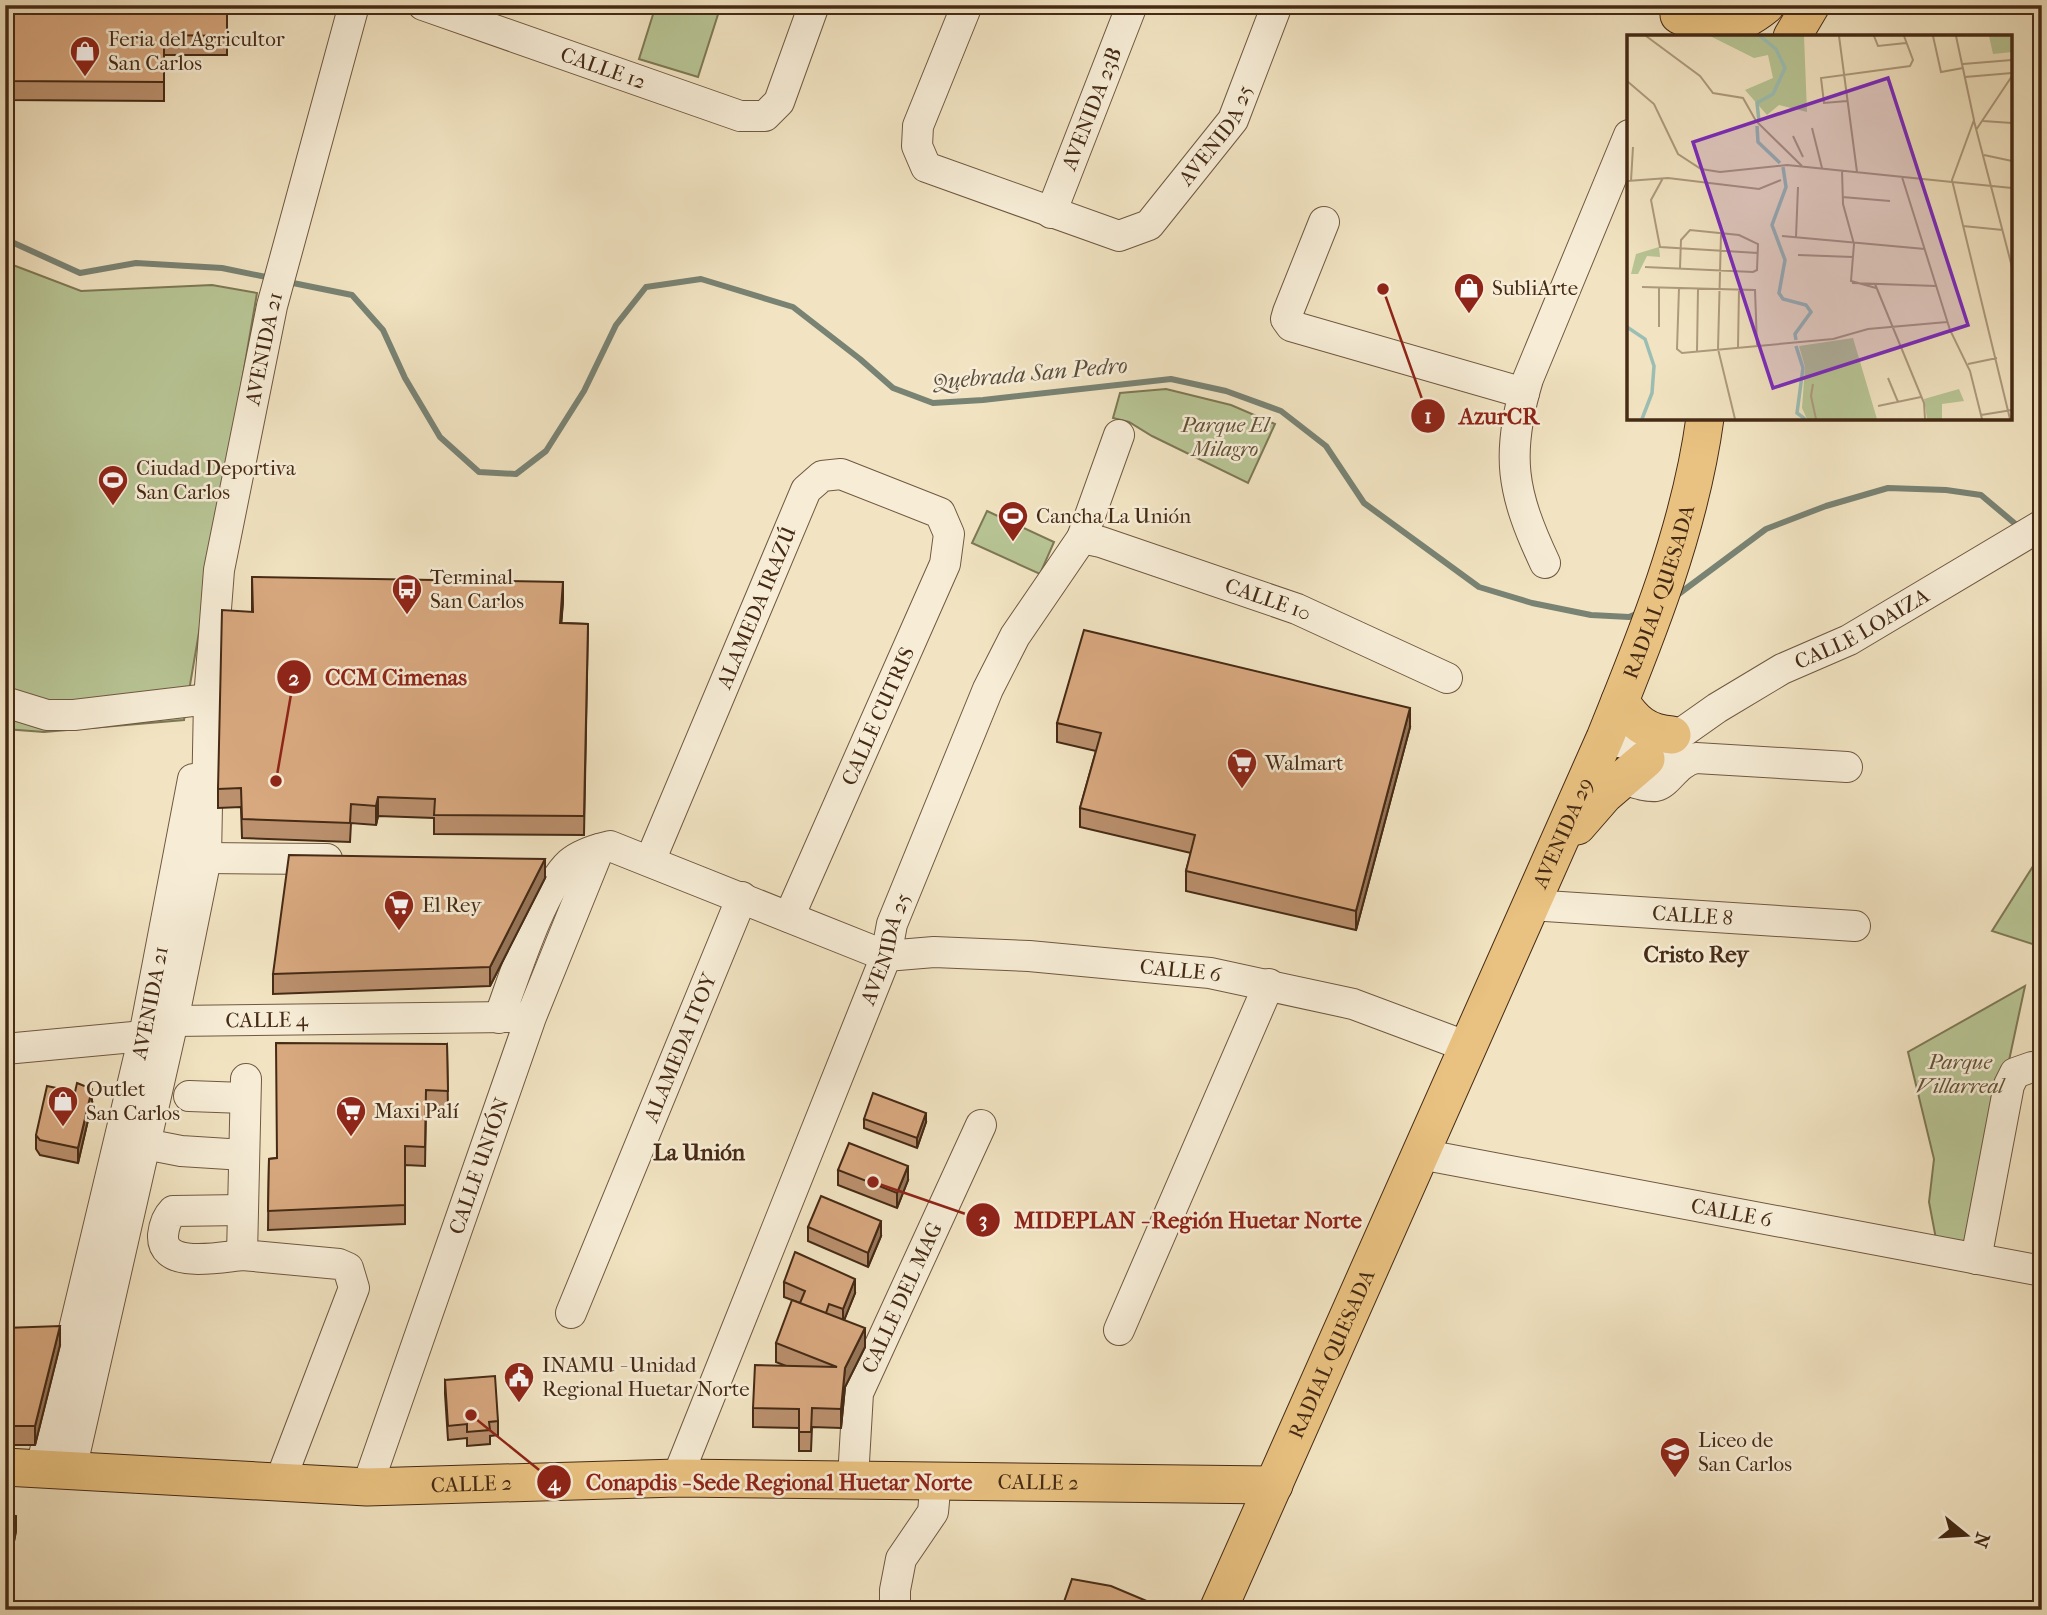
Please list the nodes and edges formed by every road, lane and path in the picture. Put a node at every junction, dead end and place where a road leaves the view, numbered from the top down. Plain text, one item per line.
1 (354, 5) edge
2 (423, 5) edge
3 (814, 5) edge
4 (967, 5) edge
5 (1132, 5) edge
6 (1277, 5) edge
7 (1766, 5) edge
8 (1811, 5) edge
9 (1679, 24) edge
10 (1793, 35) edge
11 (1627, 140) edge
12 (1051, 213) junction
13 (1324, 222) dead end
14 (1524, 393) junction
15 (1705, 420) edge
16 (1119, 435) dead end
17 (940, 513) joint
18 (2042, 525) edge
19 (1082, 538) junction
20 (1545, 563) dead end
21 (1447, 678) dead end
22 (209, 699) junction
23 (1620, 701) junction
24 (5, 702) edge
25 (1637, 751) junction
26 (1847, 767) dead end
27 (586, 855) junction
28 (206, 858) junction
29 (356, 859) edge
30 (532, 860) edge
31 (650, 861) junction
32 (742, 897) junction
33 (1530, 905) junction
34 (789, 917) junction
35 (1855, 926) dead end
36 (886, 956) junction
37 (1269, 984) junction
38 (531, 1017) junction
39 (499, 1018) junction
40 (173, 1021) junction
41 (144, 1036) junction
42 (1468, 1047) junction
43 (5, 1049) edge
44 (2042, 1069) edge
45 (189, 1096) dead end
46 (981, 1125) dead end
47 (145, 1144) junction
48 (1420, 1154) junction
49 (244, 1155) junction
50 (242, 1210) junction
51 (242, 1255) junction
52 (1976, 1259) junction
53 (2042, 1271) edge
54 (571, 1313) dead end
55 (1119, 1330) dead end
56 (39, 1468) edge
57 (677, 1478) junction
58 (853, 1479) junction
59 (936, 1480) junction
60 (279, 1484) junction
61 (1274, 1485) junction
62 (366, 1487) junction
63 (895, 1610) edge
64 (1218, 1610) edge

1 - 22 street, AVENIDA 21
2 - 3 street, CALLE 12
4 - 12 street
5 - 12 street, AVENIDA 23B
6 - 12 street, AVENIDA 25
7 - 9 main road
8 - 10 main road
11 - 14 street
13 - 14 street
14 - 20 street
15 - 23 main road, RADIAL QUESADA
16 - 19 street, AVENIDA 25
17 - 31 street, ALAMEDA IRAZÚ
17 - 34 street, CALLE CUTRIS
18 - 25 street, CALLE LOAIZA
19 - 21 street, CALLE 10
19 - 36 street, AVENIDA 25
22 - 24 street
22 - 28 street, AVENIDA 21
22 - 41 street, AVENIDA 21
23 - 25 main road, RADIAL QUESADA
23 - 25 main road
25 - 26 street
25 - 33 main road, AVENIDA 29
27 - 30 street
27 - 31 street
27 - 38 street, CALLE UNIÓN
27 - 39 street
28 - 29 street
28 - 40 street, AVENIDA 21
31 - 32 street
32 - 34 street
32 - 54 street, ALAMEDA ITOY
33 - 35 street, CALLE 8
33 - 42 main road, RADIAL QUESADA
34 - 36 street
36 - 37 street, CALLE 6
36 - 57 street, AVENIDA 25
37 - 42 street, CALLE 6
37 - 55 street
38 - 39 street, CALLE 4
38 - 62 street, CALLE UNIÓN
39 - 40 street, CALLE 4
40 - 41 street, CALLE 4
40 - 47 street, AVENIDA 21
41 - 43 street, CALLE 4
41 - 56 street, AVENIDA 21
42 - 48 main road, RADIAL QUESADA
44 - 52 street
45 - 49 street
46 - 58 street, CALLE DEL MAG
47 - 49 street
47 - 56 street, AVENIDA 21
48 - 52 street, CALLE 6
48 - 61 main road, RADIAL QUESADA
49 - 50 street
50 - 51 street
50 - 51 street
51 - 60 street
52 - 53 street, CALLE 6
56 - 60 main road, CALLE 2
57 - 58 main road, CALLE 2
57 - 62 main road, CALLE 2
58 - 59 main road, CALLE 2
59 - 61 main road, CALLE 2
59 - 63 street
60 - 62 main road, CALLE 2
61 - 64 main road, RADIAL QUESADA

